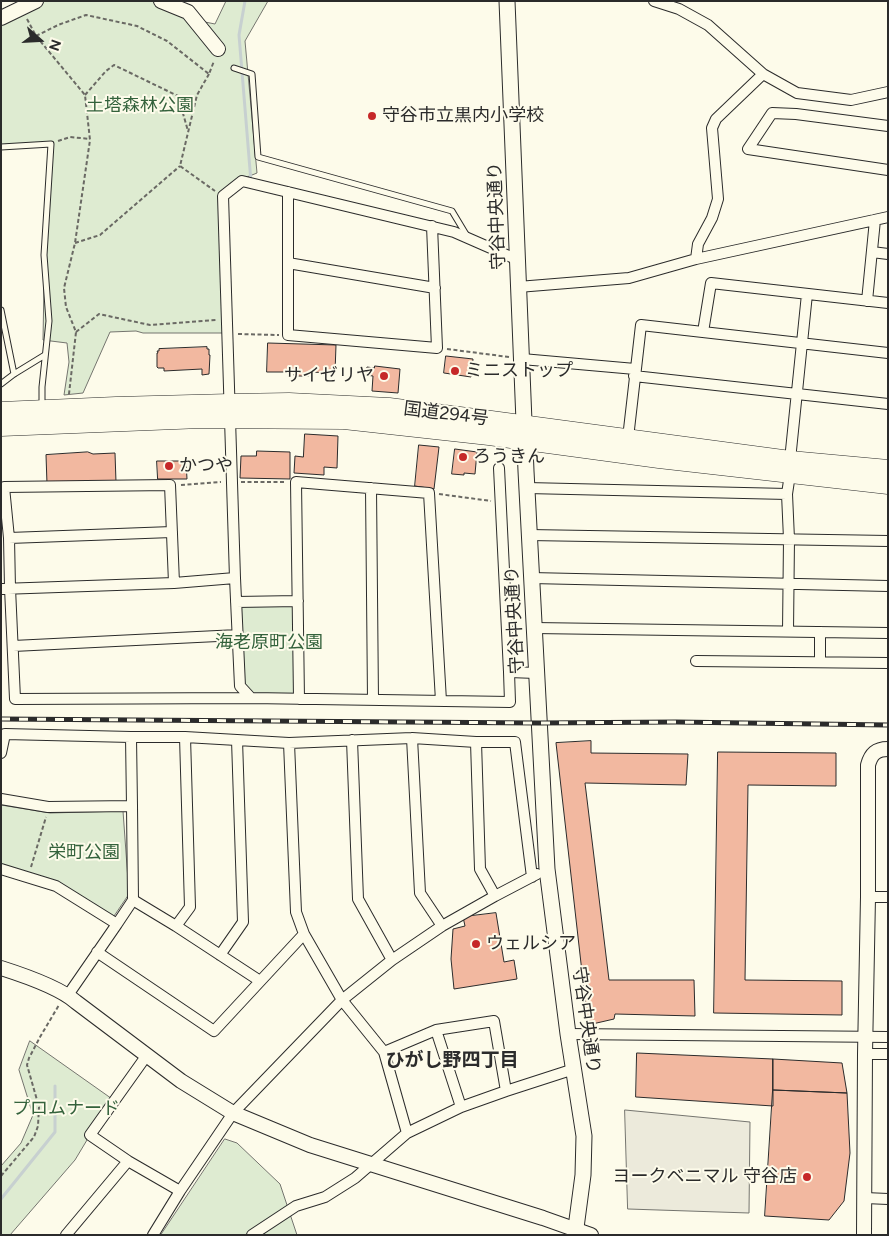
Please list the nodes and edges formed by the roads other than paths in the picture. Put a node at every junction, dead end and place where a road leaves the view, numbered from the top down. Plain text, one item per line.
1 (36, 1) edge
2 (161, 1) edge
3 (507, 1) edge
4 (654, 1) edge
5 (1, 18) edge
6 (218, 48) road end
7 (234, 68) dead end
8 (763, 74) junction
9 (888, 92) edge
10 (888, 126) edge
11 (1, 147) edge
12 (888, 170) edge
13 (288, 192) junction
14 (888, 217) edge
15 (875, 220) junction
16 (432, 226) junction
17 (468, 239) junction
18 (872, 252) junction
19 (888, 254) edge
20 (696, 259) junction
21 (518, 260) junction
22 (288, 262) junction
23 (518, 287) junction
24 (435, 288) junction
25 (807, 294) junction
26 (867, 301) junction
27 (888, 303) edge
28 (1, 310) edge
29 (703, 332) junction
30 (802, 343) junction
31 (888, 353) edge
32 (45, 356) junction
33 (522, 359) junction
34 (635, 372) junction
35 (14, 374) junction
36 (1, 384) edge
37 (797, 394) junction
38 (888, 404) edge
39 (42, 409) junction
40 (1, 411) edge
41 (230, 411) junction
42 (1, 427) edge
43 (524, 432) junction
44 (628, 438) junction
45 (790, 467) junction
46 (499, 468) dead end
47 (888, 469) edge
48 (888, 485) edge
49 (371, 488) junction
50 (527, 488) junction
51 (787, 494) junction
52 (172, 532) junction
53 (529, 535) junction
54 (9, 538) junction
55 (789, 539) junction
56 (888, 541) edge
57 (235, 578) junction
58 (531, 578) junction
59 (174, 583) junction
60 (789, 584) junction
61 (888, 586) edge
62 (5, 588) edge
63 (236, 602) junction
64 (298, 602) junction
65 (534, 628) junction
66 (788, 631) junction
67 (820, 632) junction
68 (888, 633) edge
69 (238, 635) junction
70 (13, 646) junction
71 (696, 661) dead end
72 (820, 662) junction
73 (888, 663) edge
74 (509, 672) junction
75 (536, 674) junction
76 (251, 698) junction
77 (299, 699) junction
78 (373, 700) junction
79 (441, 701) junction
80 (131, 737) junction
81 (185, 738) junction
82 (412, 738) junction
83 (236, 740) junction
84 (352, 740) junction
85 (476, 742) junction
86 (289, 743) junction
87 (888, 749) edge
88 (1, 753) edge
89 (1, 798) edge
90 (132, 806) junction
91 (1, 869) edge
92 (547, 870) junction
93 (532, 877) junction
94 (495, 896) junction
95 (868, 897) junction
96 (888, 897) edge
97 (133, 900) junction
98 (117, 924) junction
99 (176, 926) junction
100 (442, 926) junction
101 (304, 934) junction
102 (97, 952) junction
103 (220, 955) junction
104 (392, 960) junction
105 (1, 968) edge
106 (260, 981) junction
107 (67, 995) junction
108 (342, 1000) junction
109 (436, 1030) junction
110 (568, 1034) junction
111 (888, 1036) edge
112 (865, 1037) junction
113 (384, 1052) junction
114 (865, 1054) junction
115 (888, 1054) edge
116 (147, 1055) junction
117 (574, 1070) junction
118 (506, 1091) junction
119 (461, 1108) junction
120 (233, 1113) junction
121 (407, 1133) junction
122 (128, 1160) junction
123 (371, 1165) junction
124 (180, 1191) junction
125 (865, 1198) junction
126 (888, 1198) edge
127 (576, 1232) edge
128 (66, 1235) edge
129 (153, 1235) edge
130 (252, 1235) edge
131 (591, 1235) edge
132 (864, 1235) edge

1 - 5 street
2 - 6 street
3 - 21 main road, 守谷中央通り
4 - 8 street
7 - 17 lane
8 - 9 street
8 - 20 street
10 - 12 street
11 - 32 lane
13 - 16 street
13 - 22 street
13 - 41 street
14 - 15 street
15 - 18 street
15 - 20 street
16 - 17 street
16 - 24 street
17 - 21 street
18 - 19 street
18 - 26 street
20 - 23 street
21 - 23 main road, 守谷中央通り
22 - 24 street
22 - 24 street
23 - 33 main road, 守谷中央通り
25 - 26 street
25 - 29 street
25 - 30 street
26 - 27 street
28 - 35 lane
29 - 30 street
29 - 34 street
30 - 31 street
30 - 37 street
32 - 35 lane
32 - 39 lane
33 - 34 street
33 - 43 main road, 守谷中央通り
34 - 37 street
34 - 44 street
35 - 36 lane
37 - 38 street
37 - 45 street
39 - 40 highway, 国道294号
39 - 41 highway, 国道294号
41 - 42 highway, 国道294号
41 - 43 highway, 国道294号
41 - 57 street
43 - 44 highway, 国道294号
43 - 45 highway, 国道294号
43 - 50 main road, 守谷中央通り
44 - 45 highway, 国道294号
45 - 47 highway, 国道294号
45 - 48 highway, 国道294号
45 - 51 street
46 - 74 street
49 - 64 street
49 - 78 street
49 - 79 street
50 - 51 street
50 - 53 main road, 守谷中央通り
51 - 55 street
52 - 54 street
52 - 54 street
52 - 59 street
53 - 55 street
53 - 58 main road, 守谷中央通り
54 - 62 street
55 - 56 street
55 - 60 street
57 - 59 street
57 - 63 street
58 - 60 street
58 - 65 main road, 守谷中央通り
59 - 62 street
60 - 61 street
60 - 66 street
62 - 70 street
63 - 64 street
63 - 69 street
64 - 77 street
65 - 66 street
65 - 75 main road, 守谷中央通り
66 - 67 street
67 - 68 street
67 - 72 street
69 - 70 street
69 - 76 street
70 - 76 street
71 - 72 street
72 - 73 street
74 - 75 street
74 - 79 street
75 - 92 main road, 守谷中央通り
76 - 77 street
77 - 78 street
78 - 79 street
80 - 81 street
80 - 88 street
80 - 90 street
81 - 83 street
81 - 99 street
82 - 84 street
82 - 85 street
82 - 100 street
83 - 86 street
83 - 103 street
84 - 86 street
84 - 104 street
85 - 93 street
85 - 94 street
86 - 101 street
87 - 95 street
89 - 90 street
90 - 97 street
91 - 98 street
92 - 93 street
92 - 110 main road, 守谷中央通り
93 - 94 street
94 - 100 street
95 - 96 street
95 - 112 street
97 - 98 street
97 - 99 street
98 - 102 street
99 - 103 street
100 - 104 street
101 - 106 street
101 - 108 street
102 - 106 street
102 - 107 street
103 - 106 street
104 - 108 street
105 - 107 street
107 - 116 street
108 - 113 street
108 - 120 street
109 - 113 street
109 - 118 street
109 - 119 street
110 - 112 street
110 - 117 main road, 守谷中央通り
111 - 112 street
112 - 114 street
113 - 121 street
114 - 115 street
114 - 125 street
116 - 120 street
116 - 122 street
117 - 118 street
117 - 127 main road, 守谷中央通り
118 - 119 street
119 - 121 street
120 - 123 street
120 - 124 street
121 - 123 street
122 - 124 street
122 - 128 street
123 - 127 street
123 - 130 street
124 - 129 street
125 - 126 street
125 - 132 street
127 - 131 street

